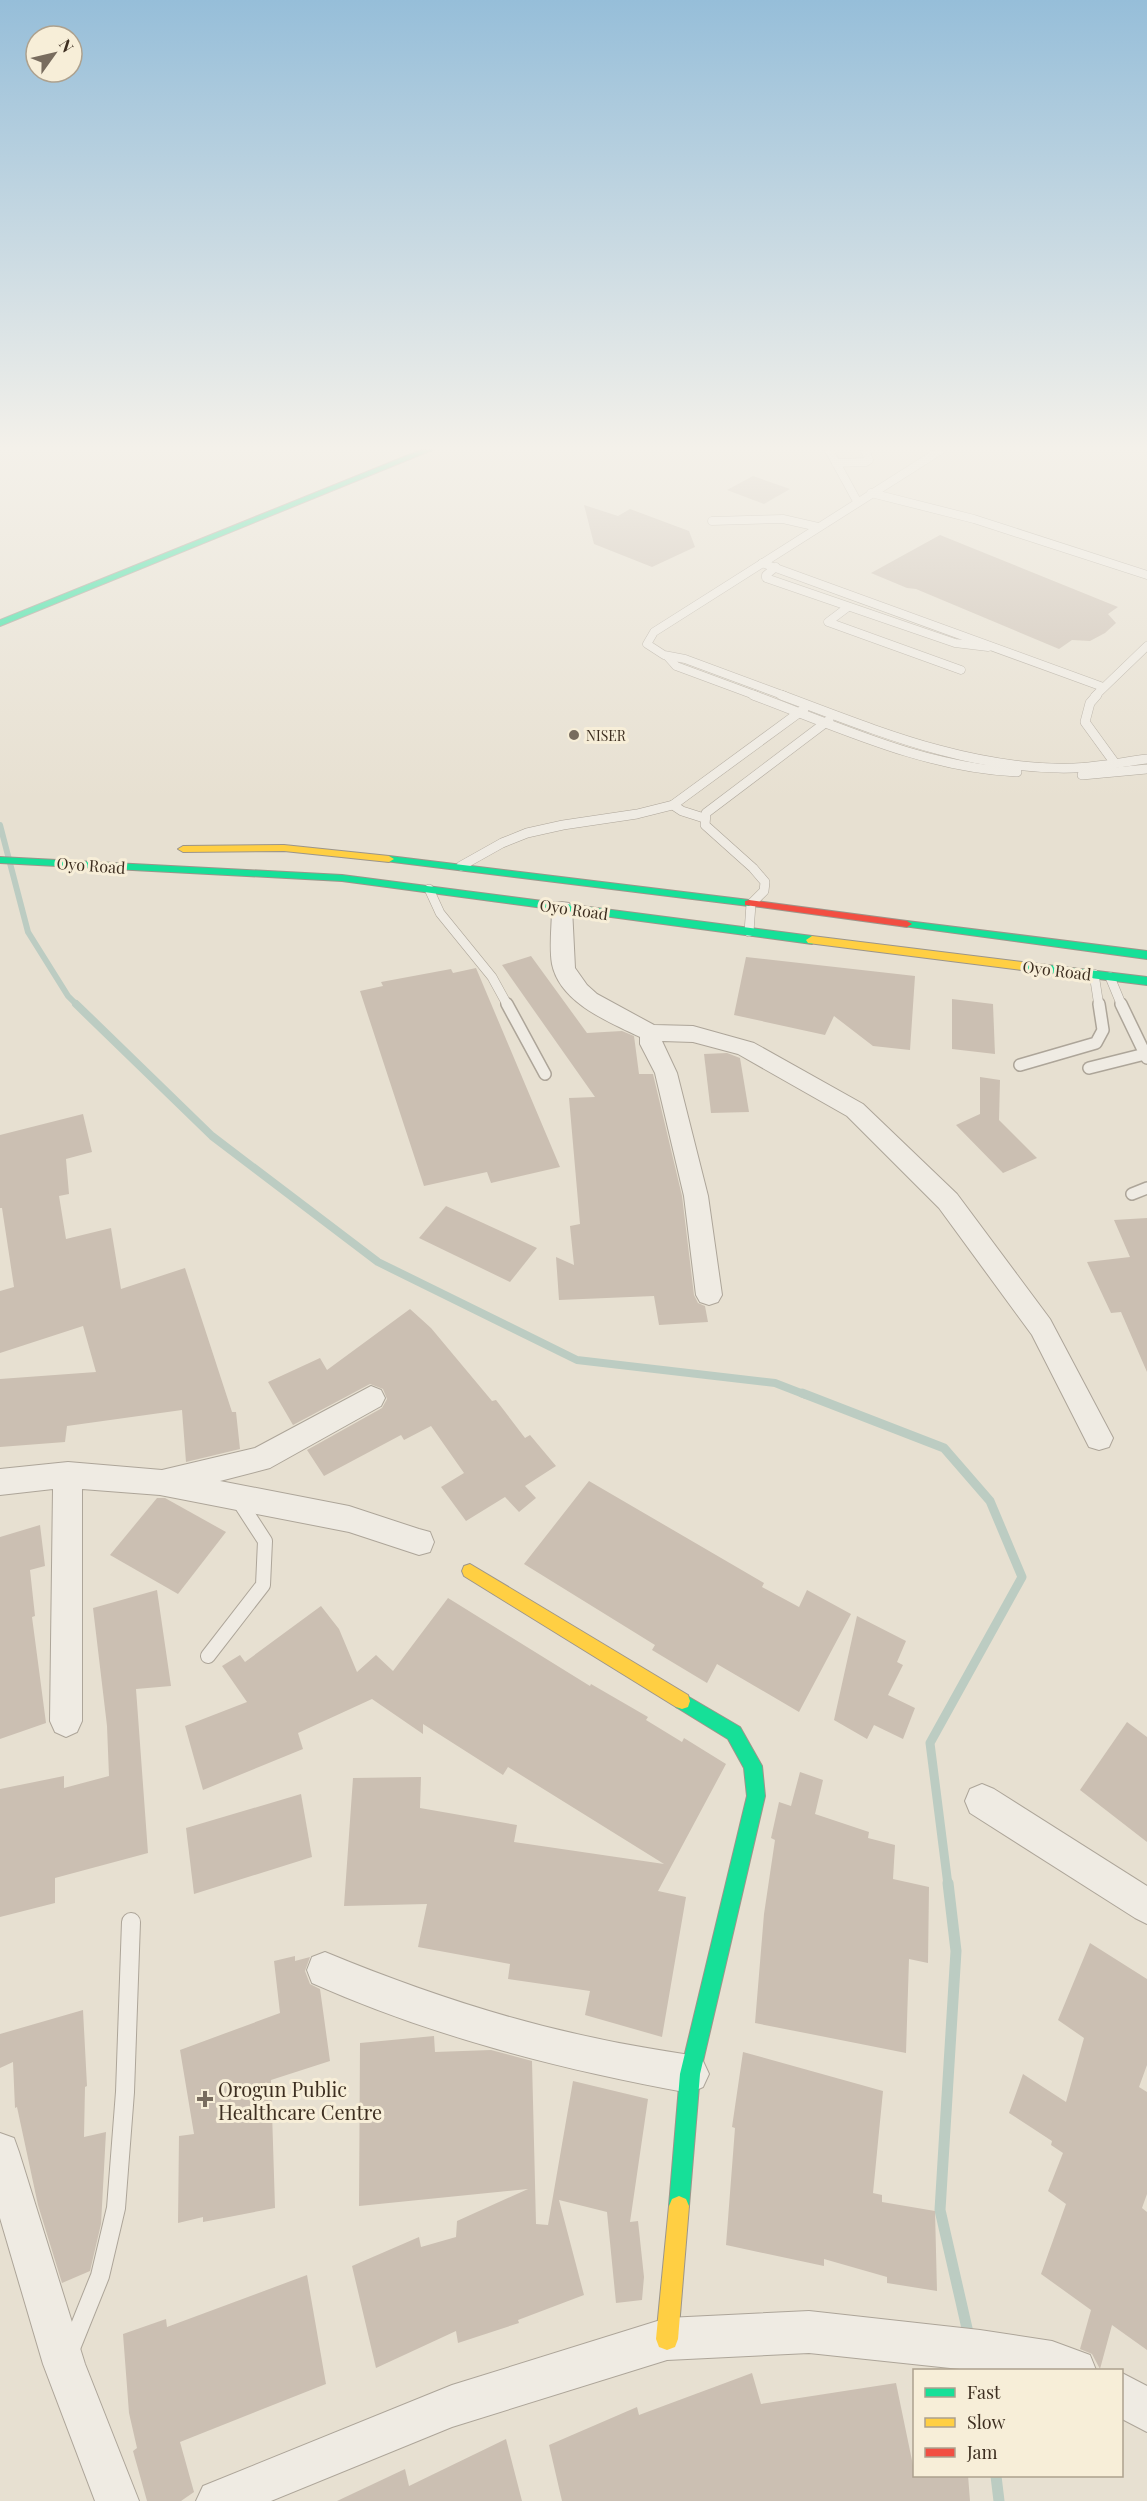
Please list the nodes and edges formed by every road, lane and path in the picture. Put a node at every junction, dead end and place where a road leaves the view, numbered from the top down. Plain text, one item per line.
1 (139, 567) edge
2 (756, 567) edge
3 (776, 567) joint
4 (1121, 567) edge
5 (1147, 575) edge
6 (848, 607) junction
7 (0, 623) edge
8 (1147, 646) edge
9 (998, 647) junction
10 (668, 657) junction
11 (961, 670) dead end
12 (1103, 687) junction
13 (809, 705) junction
14 (799, 713) junction
15 (836, 715) junction
16 (826, 723) junction
17 (1147, 759) edge
18 (1114, 762) junction
19 (1147, 769) edge
20 (672, 805) junction
21 (704, 818) junction
22 (164, 848) dead end
23 (0, 860) edge
24 (461, 866) junction
25 (429, 889) junction
26 (751, 904) junction
27 (562, 908) junction
28 (749, 933) junction
29 (1147, 955) edge
30 (1094, 975) junction
31 (1110, 976) junction
32 (1147, 981) edge
33 (651, 1033) junction
34 (1146, 1056) edge
35 (1020, 1065) dead end
36 (1089, 1068) dead end
37 (545, 1074) dead end
38 (1147, 1188) edge
39 (1132, 1194) dead end
40 (709, 1295) dead end
41 (371, 1398) dead end
42 (1099, 1438) dead end
43 (68, 1475) junction
44 (0, 1482) edge
45 (160, 1482) junction
46 (237, 1497) junction
47 (418, 1542) dead end
48 (470, 1571) dead end
49 (208, 1656) dead end
50 (66, 1721) dead end
51 (982, 1801) dead end
52 (1147, 1906) edge
53 (131, 1922) dead end
54 (325, 1970) dead end
55 (690, 2074) junction
56 (0, 2152) edge
57 (667, 2339) junction
58 (64, 2364) junction
59 (1072, 2369) edge
60 (1123, 2395) edge
61 (1147, 2410) edge
62 (117, 2501) edge
63 (218, 2501) edge

1 - 7 main road
2 - 10 lane
3 - 6 lane
3 - 9 lane
4 - 5 lane
6 - 9 lane
6 - 11 lane
8 - 12 lane
9 - 12 lane
10 - 13 lane
10 - 14 lane
12 - 18 lane
13 - 14 lane
13 - 15 lane
14 - 16 lane
14 - 20 lane
15 - 16 lane
15 - 18 lane
16 - 19 lane
16 - 21 lane
17 - 18 lane
20 - 21 lane
20 - 24 lane
21 - 26 lane
22 - 24 main road, Oyo Road
23 - 25 main road, Oyo Road
24 - 26 main road, Oyo Road
25 - 27 main road, Oyo Road
25 - 37 lane
26 - 28 lane
26 - 29 main road, Oyo Road
27 - 28 main road, Oyo Road
27 - 33 street
28 - 30 main road, Oyo Road
30 - 31 main road, Oyo Road
30 - 35 lane
31 - 32 main road, Oyo Road
31 - 34 lane
33 - 40 street
33 - 42 street
34 - 36 lane
38 - 39 lane
41 - 45 street
43 - 44 street
43 - 45 street
43 - 50 street
45 - 46 street
46 - 47 street
46 - 49 lane
48 - 55 main road
51 - 52 street
53 - 58 lane
54 - 55 street
55 - 57 main road
56 - 58 street
57 - 59 street
57 - 63 street
58 - 62 street
60 - 61 street

